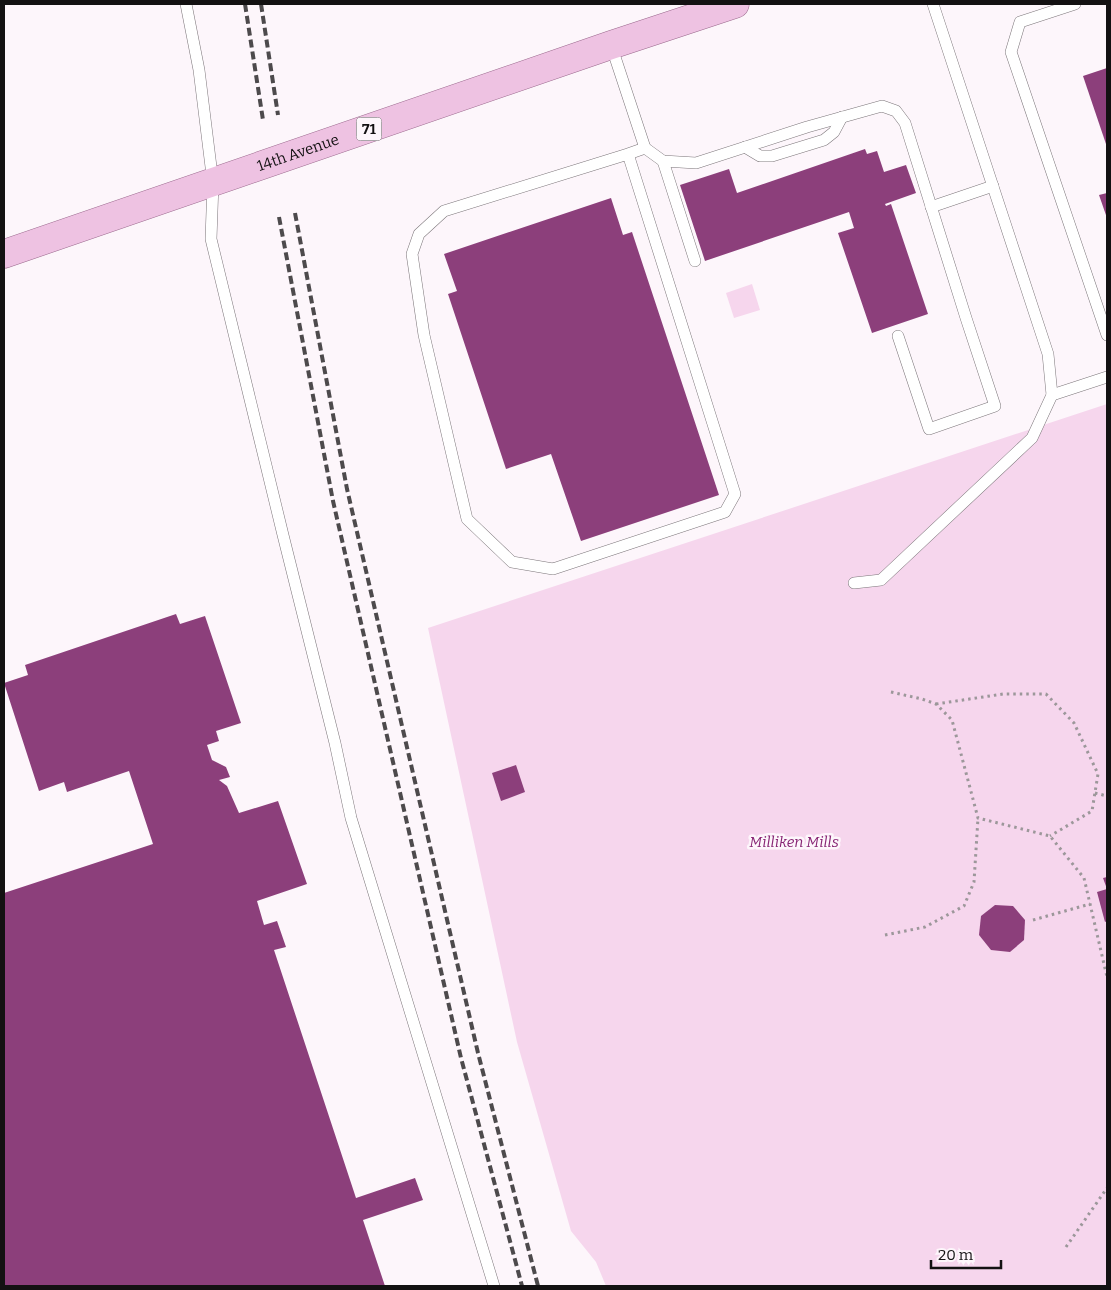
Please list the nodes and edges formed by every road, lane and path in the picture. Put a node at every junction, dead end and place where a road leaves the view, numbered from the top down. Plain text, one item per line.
1 (186, 4) edge
2 (735, 4) edge
3 (933, 4) edge
4 (1075, 4) edge
5 (611, 45) junction
6 (842, 116) junction
7 (745, 147) junction
8 (646, 148) junction
9 (628, 154) junction
10 (663, 161) junction
11 (213, 183) junction
12 (993, 186) junction
13 (931, 207) junction
14 (4, 254) edge
15 (695, 261) dead end
16 (1107, 335) edge
17 (898, 336) dead end
18 (1107, 378) edge
19 (1052, 395) junction
20 (854, 582) dead end
21 (890, 692) dead end
22 (936, 704) junction
23 (1095, 792) junction
24 (1107, 796) edge
25 (978, 818) junction
26 (1050, 836) junction
27 (1090, 904) junction
28 (1033, 920) dead end
29 (885, 935) dead end
30 (1107, 977) edge
31 (1107, 1188) edge
32 (1066, 1247) dead end
33 (494, 1286) edge

1 - 11 lane
2 - 5 main road, 14th Avenue / 71
3 - 12 lane
4 - 16 lane
5 - 8 lane
5 - 11 main road, 14th Avenue / 71
6 - 7 lane
6 - 7 lane
6 - 13 lane
7 - 10 lane
8 - 9 lane
8 - 10 lane
9 - 9 lane
10 - 15 lane
11 - 14 main road, 14th Avenue / 71
11 - 33 lane
12 - 13 lane
12 - 19 lane
13 - 17 lane
18 - 19 lane
19 - 20 lane
21 - 22 path
22 - 23 path
22 - 25 path
23 - 24 path
23 - 26 path
25 - 26 path
25 - 29 path
26 - 27 path
27 - 28 path
27 - 30 path
31 - 32 path

